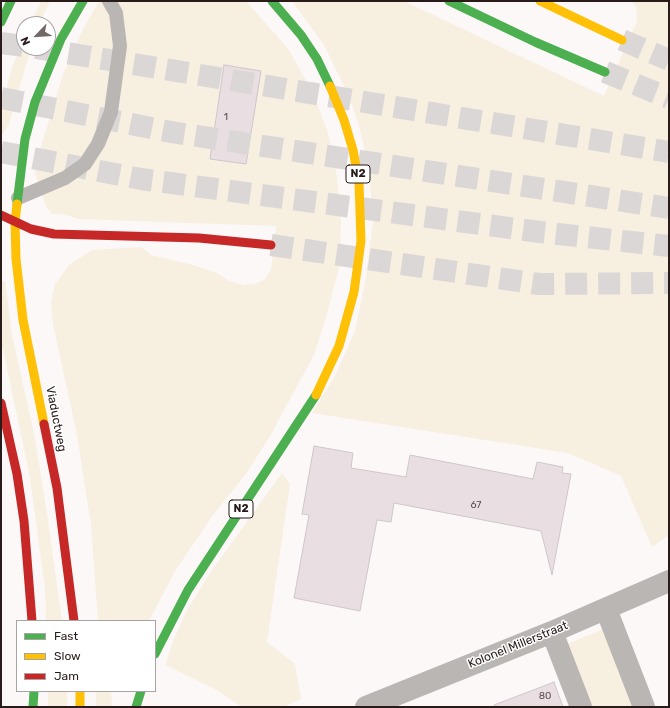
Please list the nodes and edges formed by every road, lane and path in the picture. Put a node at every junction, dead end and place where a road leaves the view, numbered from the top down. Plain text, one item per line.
1 (11, 1) edge
2 (83, 1) edge
3 (109, 1) edge
4 (272, 1) edge
5 (449, 1) edge
6 (540, 1) edge
7 (1, 22) edge
8 (622, 40) tunnel mouth
9 (605, 72) tunnel mouth
10 (18, 198) junction
11 (1, 215) edge
12 (15, 222) junction
13 (271, 245) tunnel mouth
14 (1, 403) edge
15 (669, 580) edge
16 (606, 609) junction
17 (32, 620) edge
18 (74, 620) edge
19 (552, 632) junction
20 (156, 652) edge
21 (34, 692) edge
22 (80, 692) edge
23 (141, 692) edge
24 (33, 707) edge
25 (80, 707) edge
26 (136, 707) edge
27 (366, 707) edge
28 (581, 707) edge
29 (644, 707) edge

1 - 7 main road
2 - 10 main road, Viaductweg
3 - 10 lane
4 - 20 main road, N2
5 - 9 main road
6 - 8 main road
10 - 12 main road, Viaductweg
11 - 12 main road
12 - 13 main road
12 - 18 main road, Viaductweg
14 - 17 main road
15 - 16 street, Kolonel Millerstraat
16 - 19 street, Kolonel Millerstraat
16 - 29 street
19 - 27 street, Kolonel Millerstraat
19 - 28 street
21 - 24 main road
22 - 25 main road
23 - 26 main road

